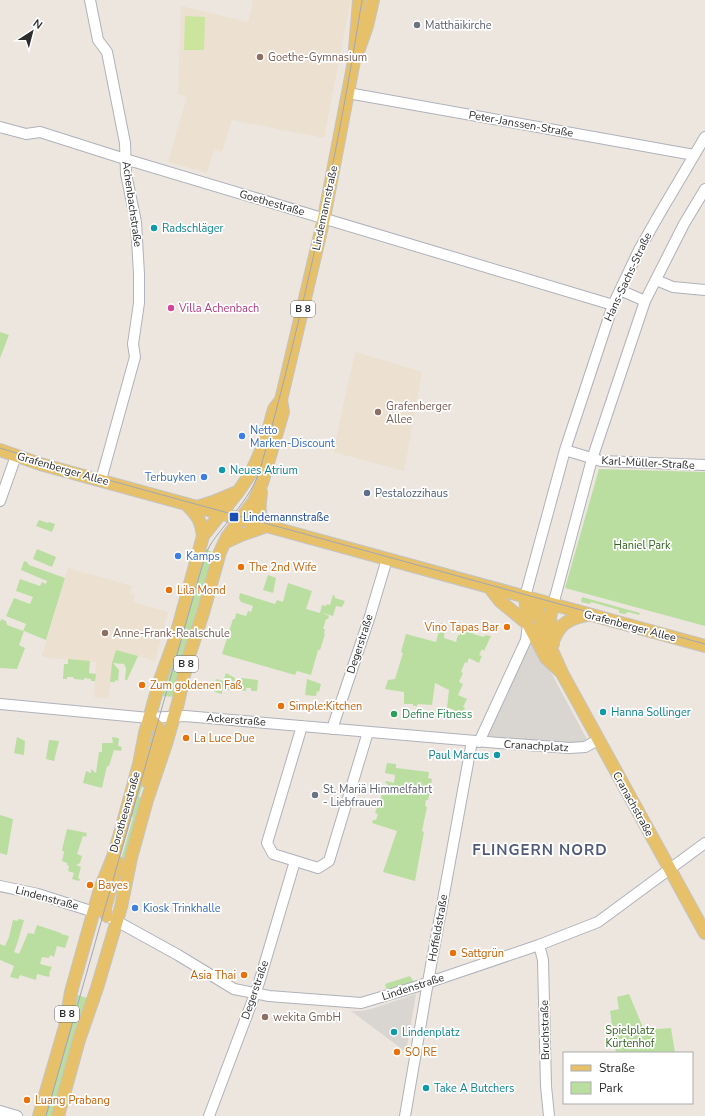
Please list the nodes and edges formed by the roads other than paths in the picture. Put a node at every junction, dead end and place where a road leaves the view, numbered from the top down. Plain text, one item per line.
1 (90, 0) edge
2 (359, 0) edge
3 (373, 0) edge
4 (354, 61) junction
5 (348, 93) junction
6 (0, 127) edge
7 (705, 137) edge
8 (694, 154) junction
9 (125, 159) junction
10 (705, 189) edge
11 (324, 218) junction
12 (656, 280) junction
13 (620, 290) junction
14 (705, 290) edge
15 (644, 301) junction
16 (613, 305) junction
17 (281, 400) junction
18 (0, 450) edge
19 (565, 450) junction
20 (16, 456) junction
21 (592, 459) junction
22 (705, 465) edge
23 (101, 480) junction
24 (262, 483) junction
25 (238, 492) junction
26 (0, 502) edge
27 (192, 506) junction
28 (221, 514) junction
29 (241, 519) junction
30 (268, 526) junction
31 (203, 536) junction
32 (223, 543) junction
33 (387, 559) junction
34 (489, 587) junction
35 (530, 598) junction
36 (553, 605) junction
37 (588, 615) junction
38 (528, 624) junction
39 (554, 639) junction
40 (705, 646) edge
41 (553, 651) junction
42 (563, 675) junction
43 (0, 704) edge
44 (174, 717) junction
45 (149, 718) junction
46 (302, 726) junction
47 (332, 728) junction
48 (368, 732) junction
49 (598, 740) junction
50 (475, 741) junction
51 (147, 800) junction
52 (122, 823) junction
53 (705, 843) edge
54 (295, 861) junction
55 (670, 870) junction
56 (0, 886) edge
57 (94, 912) junction
58 (112, 918) junction
59 (705, 933) edge
60 (539, 945) junction
61 (428, 982) junction
62 (255, 994) junction
63 (0, 1111) edge
64 (17, 1116) edge
65 (39, 1116) edge
66 (58, 1116) edge
67 (209, 1116) edge
68 (405, 1116) edge
69 (549, 1116) edge

1 - 9 street, Achenbachstraße
2 - 4 main road, Lindemannstraße / B 8
3 - 4 main road, Lindemannstraße / B 8
4 - 5 main road, Lindemannstraße / B 8
5 - 8 street, Peter-Janssen-Straße
5 - 11 main road, Lindemannstraße / B 8
6 - 9 street, Goethestraße
7 - 8 street, Hans-Sachs-Straße
8 - 13 street, Hans-Sachs-Straße
9 - 11 street, Goethestraße
9 - 23 street, Achenbachstraße
10 - 12 street
11 - 16 street, Goethestraße
11 - 17 main road, Lindemannstraße / B 8
12 - 14 street
12 - 15 street
13 - 15 street
13 - 16 street, Hans-Sachs-Straße
15 - 21 street
16 - 19 street, Hans-Sachs-Straße
17 - 24 main road, Lindemannstraße / B 8
17 - 25 main road, Lindemannstraße / B 8
18 - 20 main road, Grafenberger Allee
19 - 21 street
19 - 35 street, Hans-Sachs-Straße
20 - 23 main road, Grafenberger Allee
20 - 26 street
21 - 22 street, Karl-Müller-Straße
21 - 36 street
23 - 27 main road, Grafenberger Allee
24 - 29 main road, Lindemannstraße / B 8
24 - 30 main road
25 - 27 main road
25 - 28 main road, Lindemannstraße / B 8
25 - 29 main road
27 - 28 main road, Grafenberger Allee
27 - 31 main road
28 - 29 main road, Grafenberger Allee
28 - 31 main road, Dorotheenstraße / B 8
28 - 32 main road, B 8
29 - 30 main road, Grafenberger Allee
29 - 32 main road, Dorotheenstraße / B 8
30 - 32 main road
30 - 33 main road, Grafenberger Allee
31 - 45 main road, Dorotheenstraße / B 8
32 - 44 main road, Dorotheenstraße / B 8
33 - 34 main road, Grafenberger Allee
33 - 47 street, Degerstraße
34 - 35 main road, Grafenberger Allee
34 - 38 main road, Cranachstraße
35 - 36 main road, Grafenberger Allee
35 - 38 main road, Cranachstraße
35 - 41 main road, Cranachstraße
36 - 37 main road, Grafenberger Allee
36 - 39 main road, Cranachstraße
37 - 39 main road, Cranachstraße
37 - 40 main road, Grafenberger Allee
38 - 42 main road, Cranachstraße
38 - 50 street, Hoffeldstraße
39 - 41 main road, Cranachstraße
41 - 42 main road, Cranachstraße
42 - 49 main road, Cranachstraße
43 - 45 street, Ackerstraße
44 - 45 street, Ackerstraße
44 - 46 street, Ackerstraße
44 - 51 main road, Dorotheenstraße / B 8
45 - 51 main road
45 - 52 main road, Dorotheenstraße / B 8
46 - 47 street, Ackerstraße
46 - 54 street
47 - 48 street, Ackerstraße
48 - 50 street, Ackerstraße
48 - 54 street
49 - 50 street, Cranachplatz
49 - 55 main road, Cranachstraße
50 - 61 street, Hoffeldstraße
51 - 58 main road, Dorotheenstraße / B 8
52 - 57 main road, Dorotheenstraße / B 8
52 - 58 main road
53 - 55 street, Lindenstraße
54 - 62 street, Degerstraße
55 - 59 main road, Cranachstraße
55 - 60 street, Lindenstraße
56 - 57 street, Lindenstraße
57 - 65 main road, Dorotheenstraße / B 8
58 - 62 street, Lindenstraße
58 - 66 main road, Dorotheenstraße / B 8
60 - 61 street, Lindenstraße
60 - 69 street, Bruchstraße
61 - 62 street, Lindenstraße
61 - 68 street, Hoffeldstraße
62 - 67 street, Degerstraße
63 - 64 street

